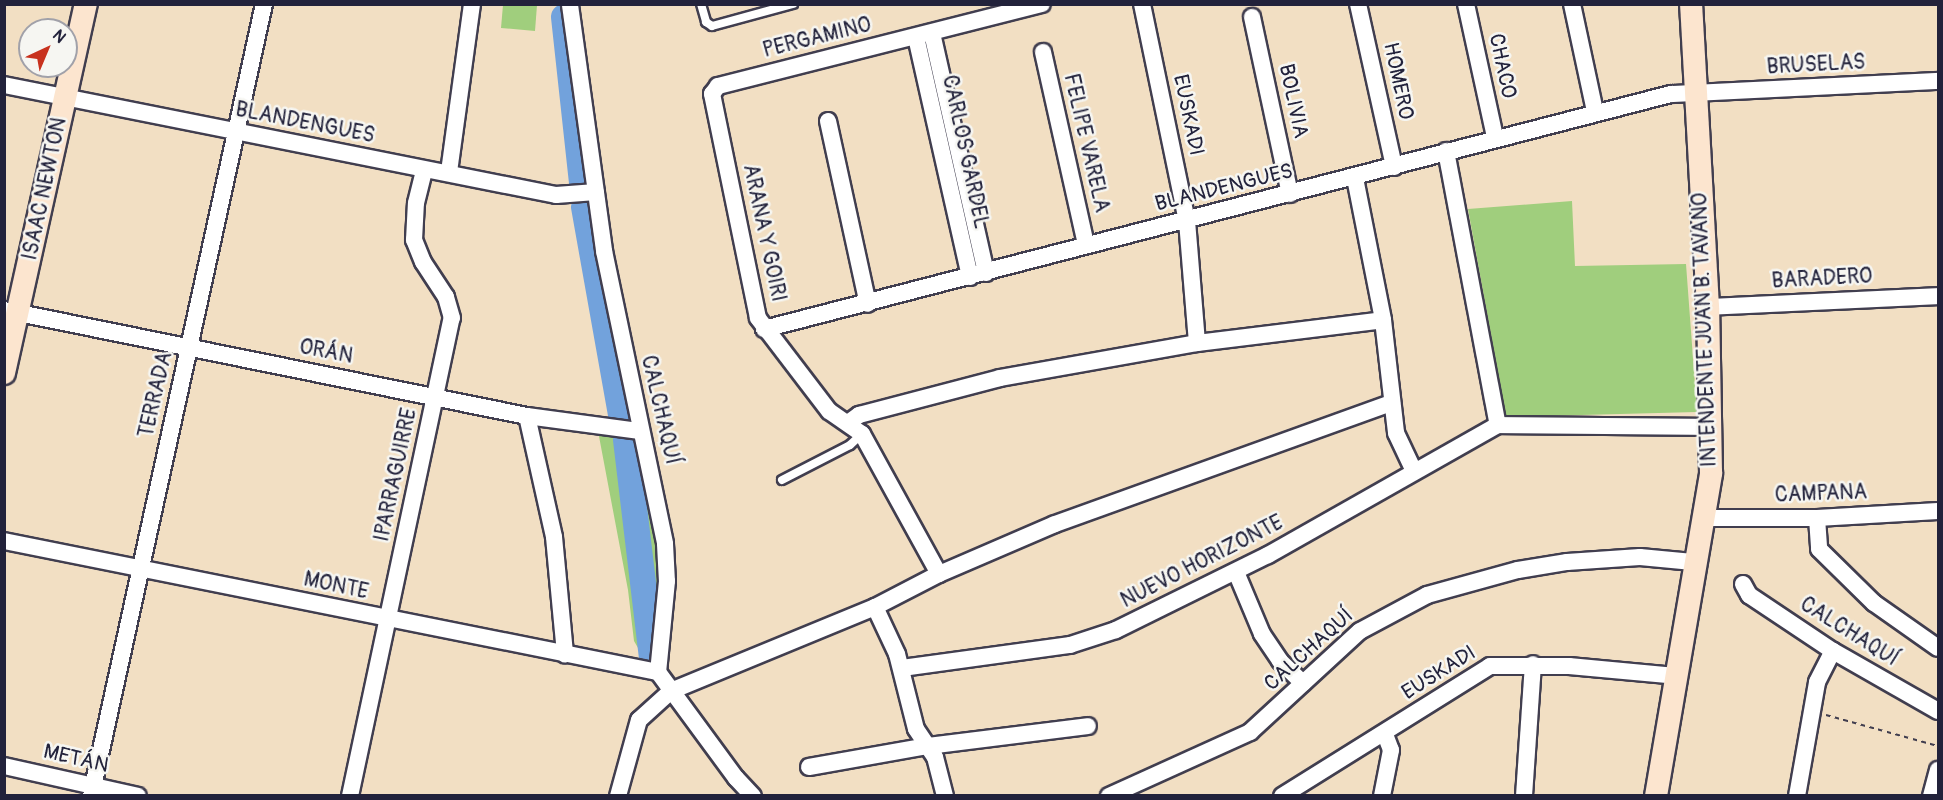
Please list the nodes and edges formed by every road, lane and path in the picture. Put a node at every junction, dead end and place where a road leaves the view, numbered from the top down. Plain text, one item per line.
1 (86, 4) edge
2 (264, 4) edge
3 (472, 4) edge
4 (701, 4) edge
5 (793, 4) edge
6 (1042, 4) edge
7 (1142, 4) edge
8 (1358, 4) edge
9 (1466, 4) edge
10 (1572, 4) edge
11 (1690, 4) edge
12 (570, 5) edge
13 (781, 6) edge
14 (1252, 17) dead end
15 (924, 35) junction
16 (1043, 52) dead end
17 (1938, 81) edge
18 (4, 85) edge
19 (1695, 92) junction
20 (712, 94) joint
21 (65, 99) junction
22 (1595, 111) junction
23 (828, 121) dead end
24 (238, 132) junction
25 (1495, 137) junction
26 (1446, 152) junction
27 (1394, 167) junction
28 (424, 170) junction
29 (449, 172) junction
30 (1355, 178) junction
31 (597, 192) junction
32 (1290, 194) junction
33 (1187, 221) junction
34 (1086, 245) junction
35 (978, 275) junction
36 (1938, 296) edge
37 (868, 304) junction
38 (1708, 307) junction
39 (11, 311) edge
40 (1383, 320) junction
41 (764, 329) junction
42 (1197, 343) junction
43 (190, 347) junction
44 (4, 373) edge
45 (435, 397) junction
46 (1392, 403) junction
47 (526, 417) junction
48 (848, 423) junction
49 (1498, 425) junction
50 (1711, 427) junction
51 (640, 431) junction
52 (862, 434) junction
53 (1414, 471) junction
54 (782, 480) dead end
55 (1938, 511) edge
56 (1704, 518) junction
57 (1817, 518) junction
58 (4, 541) edge
59 (1693, 562) junction
60 (139, 567) junction
61 (1236, 572) junction
62 (939, 574) junction
63 (1743, 584) dead end
64 (875, 608) junction
65 (388, 620) junction
66 (1938, 648) edge
67 (1833, 651) junction
68 (565, 654) junction
69 (1533, 664) junction
70 (902, 668) junction
71 (658, 672) junction
72 (1676, 676) junction
73 (1303, 683) junction
74 (671, 691) junction
75 (1812, 711) junction
76 (1938, 711) edge
77 (1088, 726) dead end
78 (1386, 734) junction
79 (928, 746) junction
80 (1938, 746) edge
81 (4, 766) edge
82 (809, 767) dead end
83 (1938, 770) edge
84 (92, 791) edge
85 (138, 795) edge
86 (350, 795) edge
87 (618, 795) edge
88 (753, 795) edge
89 (945, 795) edge
90 (1109, 795) edge
91 (1282, 795) edge
92 (1382, 795) edge
93 (1524, 795) edge
94 (1656, 795) edge
95 (1797, 795) edge
96 (1930, 795) edge

1 - 21 street, ISAAC NEWTON
2 - 24 street, TERRADA
3 - 29 street
4 - 13 lane
5 - 13 lane
6 - 15 street, PERGAMINO
7 - 33 street, EUSKADI
8 - 27 street, HOMERO
9 - 25 street, CHACO
10 - 22 street
11 - 19 street, INTENDENTE JUAN B. TAVANO
12 - 31 street, CALCHAQUÍ
14 - 32 street, BOLIVIA
15 - 20 street, PERGAMINO
15 - 35 street, CARLOS GARDEL
16 - 34 street, FELIPE VARELA
17 - 19 street, BRUSELAS
18 - 21 street, BLANDENGUES
19 - 22 street, BLANDENGUES
19 - 38 street, INTENDENTE JUAN B. TAVANO
20 - 41 street, ARANA Y GOIRI
21 - 24 street, BLANDENGUES
21 - 39 street, ISAAC NEWTON
22 - 25 street, BLANDENGUES
23 - 37 street
24 - 28 street, BLANDENGUES
24 - 43 street, TERRADA
25 - 26 street, BLANDENGUES
26 - 27 street, BLANDENGUES
26 - 49 street
27 - 30 street, BLANDENGUES
28 - 29 street, BLANDENGUES
28 - 45 street, IPARRAGUIRRE
29 - 31 street, BLANDENGUES
30 - 32 street, BLANDENGUES
30 - 40 street
31 - 51 street, CALCHAQUÍ
32 - 33 street, BLANDENGUES
33 - 34 street, BLANDENGUES
33 - 42 street, EUSKADI
34 - 35 street, BLANDENGUES
35 - 37 street, BLANDENGUES
36 - 38 street, BARADERO
37 - 41 street, BLANDENGUES
38 - 50 street, INTENDENTE JUAN B. TAVANO
39 - 43 street, ORÁN
39 - 44 street, ISAAC NEWTON
40 - 42 street
40 - 46 street
41 - 48 street, ARANA Y GOIRI
42 - 48 street
43 - 45 street, ORÁN
43 - 60 street, TERRADA
45 - 47 street, ORÁN
45 - 65 street, IPARRAGUIRRE
46 - 53 street
46 - 62 street
47 - 51 street, ORÁN
47 - 68 street
48 - 52 street, ARANA Y GOIRI
49 - 50 street
49 - 53 street, NUEVO HORIZONTE
50 - 56 street, INTENDENTE JUAN B. TAVANO
51 - 71 street, CALCHAQUÍ
52 - 54 lane
52 - 62 street, ARANA Y GOIRI
53 - 61 street, NUEVO HORIZONTE
55 - 57 street, CAMPANA
56 - 57 street, CAMPANA
56 - 59 street, INTENDENTE JUAN B. TAVANO
57 - 66 street
58 - 60 street, MONTE
59 - 72 street, INTENDENTE JUAN B. TAVANO
59 - 73 street, CALCHAQUÍ
60 - 65 street, MONTE
60 - 84 street, TERRADA
61 - 70 street, NUEVO HORIZONTE
61 - 73 street
62 - 64 street
63 - 67 street, CALCHAQUÍ
64 - 70 street
64 - 74 street
65 - 68 street, MONTE
65 - 86 street, IPARRAGUIRRE
67 - 75 street
67 - 76 street, CALCHAQUÍ
68 - 71 street, MONTE
69 - 72 street, EUSKADI
69 - 78 street, EUSKADI
69 - 93 street
70 - 79 street
71 - 74 street
72 - 94 street, INTENDENTE JUAN B. TAVANO
73 - 90 street, CALCHAQUÍ
74 - 87 street
74 - 88 street
75 - 80 path
75 - 95 street
77 - 79 street
78 - 91 street, EUSKADI
78 - 92 street
79 - 82 street
79 - 89 street
81 - 84 street, METÁN
83 - 96 street
84 - 85 street, METÁN

